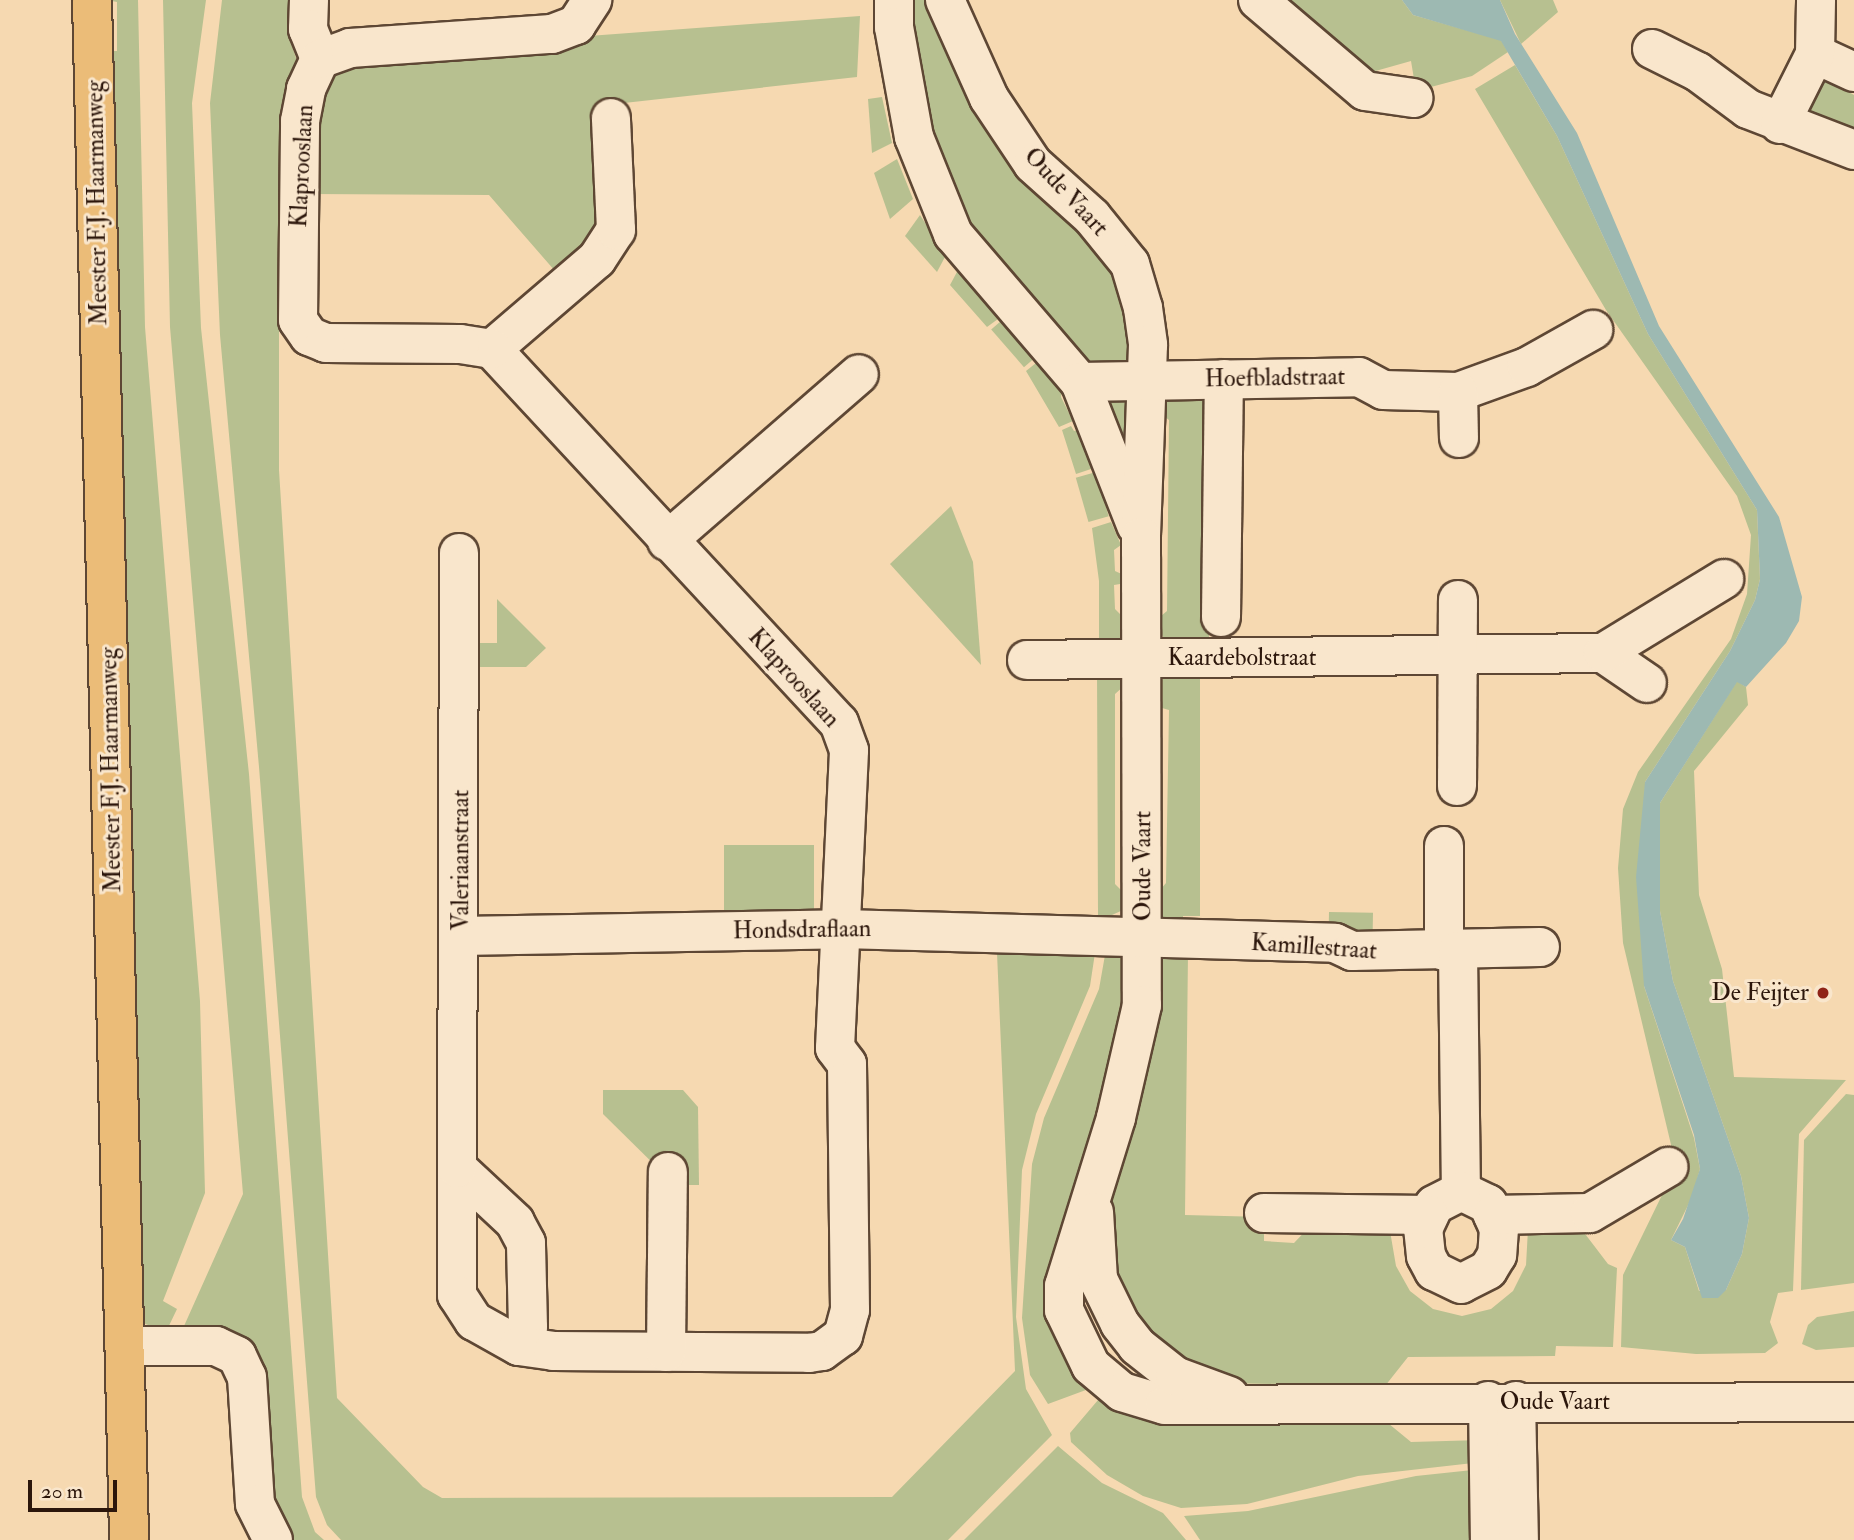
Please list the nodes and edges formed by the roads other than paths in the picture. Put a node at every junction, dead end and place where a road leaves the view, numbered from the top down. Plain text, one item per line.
1 (92, 0) edge
2 (309, 0) edge
3 (592, 0) edge
4 (1258, 0) edge
5 (1816, 0) edge
6 (957, 4) edge
7 (894, 13) edge
8 (1652, 49) dead end
9 (1815, 54) junction
10 (320, 59) junction
11 (1854, 72) edge
12 (1413, 98) dead end
13 (611, 118) dead end
14 (1780, 124) junction
15 (1854, 150) edge
16 (1593, 330) dead end
17 (492, 349) junction
18 (859, 374) dead end
19 (1224, 379) junction
20 (1149, 380) junction
21 (1080, 382) junction
22 (1458, 392) junction
23 (1459, 438) dead end
24 (1141, 537) junction
25 (667, 541) junction
26 (459, 553) dead end
27 (1724, 579) dead end
28 (1458, 600) dead end
29 (1221, 617) dead end
30 (1603, 653) junction
31 (1457, 656) junction
32 (1144, 659) junction
33 (1027, 660) dead end
34 (1647, 682) dead end
35 (1457, 786) dead end
36 (1444, 846) dead end
37 (842, 929) junction
38 (460, 936) junction
39 (1143, 940) junction
40 (1540, 947) dead end
41 (1451, 951) junction
42 (1668, 1167) dead end
43 (457, 1168) junction
44 (668, 1172) dead end
45 (1461, 1191) junction
46 (1264, 1213) dead end
47 (1429, 1215) junction
48 (1493, 1215) junction
49 (127, 1346) junction
50 (519, 1346) junction
51 (666, 1352) junction
52 (1502, 1401) junction
53 (1854, 1402) edge
54 (129, 1540) edge
55 (273, 1540) edge
56 (1490, 1540) edge
57 (1519, 1540) edge

1 - 49 main road, Meester F.J. Haarmanweg
2 - 10 street
3 - 10 street
4 - 12 street
5 - 9 street
6 - 7 street, Oude Vaart
6 - 20 street, Oude Vaart
7 - 21 street, Oude Vaart
8 - 14 street
9 - 11 street
9 - 14 street
10 - 17 street, Klaprooslaan
13 - 17 street
14 - 15 street
16 - 22 street, Hoefbladstraat
17 - 25 street, Klaprooslaan
18 - 25 street
19 - 20 street, Hoefbladstraat
19 - 22 street, Hoefbladstraat
19 - 29 street
20 - 21 street
20 - 24 street, Oude Vaart
21 - 24 street, Oude Vaart
22 - 23 street
24 - 32 street, Oude Vaart
25 - 37 street, Klaprooslaan
26 - 38 street, Valeriaanstraat
27 - 30 street
28 - 31 street
30 - 31 street, Kaardebolstraat
30 - 34 street
31 - 32 street, Kaardebolstraat
31 - 35 street
32 - 33 street, Kaardebolstraat
32 - 39 street, Oude Vaart
36 - 41 street
37 - 38 street, Hondsdraflaan
37 - 39 street, Hondsdraflaan
37 - 51 street, Valeriaanstraat
38 - 43 street, Valeriaanstraat
39 - 41 street, Kamillestraat
39 - 52 street, Oude Vaart
40 - 41 street, Kamillestraat
41 - 45 street
42 - 48 street
43 - 50 street
43 - 50 street, Valeriaanstraat
44 - 51 street
45 - 47 street
45 - 48 street
46 - 47 street
47 - 48 street
49 - 54 main road, Meester F.J. Haarmanweg
49 - 55 street
50 - 51 street, Valeriaanstraat
52 - 53 street, Oude Vaart
52 - 56 street
52 - 57 street

